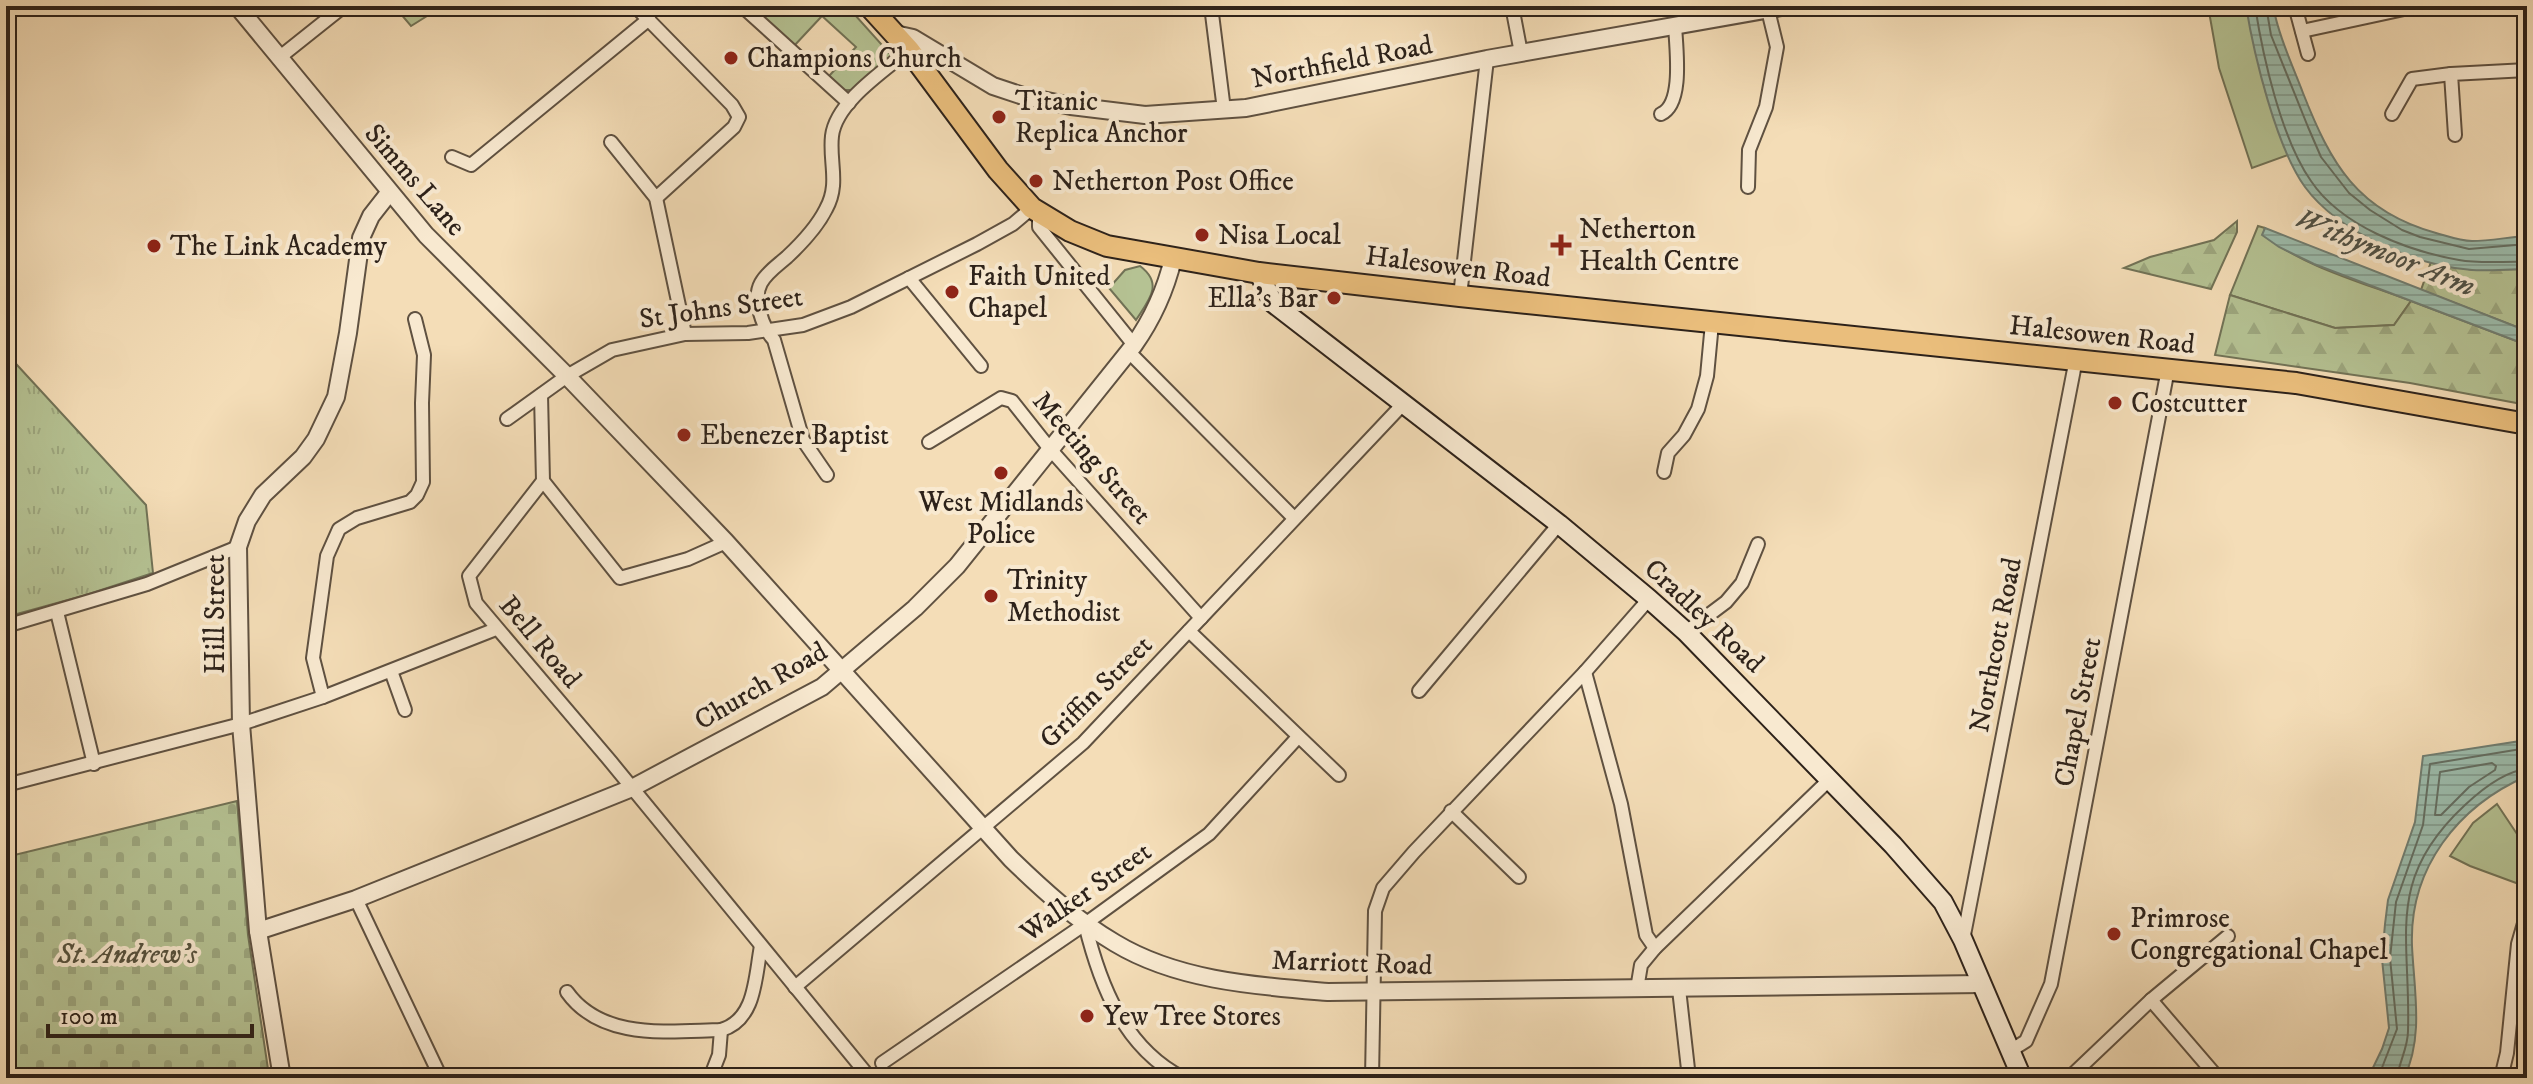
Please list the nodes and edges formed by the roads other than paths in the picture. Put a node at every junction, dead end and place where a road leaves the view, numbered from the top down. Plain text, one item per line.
1 (237, 6) edge
2 (344, 6) edge
3 (635, 6) edge
4 (742, 6) edge
5 (869, 6) edge
6 (1211, 6) edge
7 (1512, 6) edge
8 (1787, 6) edge
9 (2295, 6) edge
10 (2418, 6) edge
11 (1768, 10) junction
12 (1738, 11) edge
13 (649, 19) junction
14 (1675, 25) junction
15 (2302, 31) junction
16 (895, 34) junction
17 (909, 50) junction
18 (1521, 53) junction
19 (2308, 54) dead end
20 (280, 57) junction
21 (1487, 59) junction
22 (958, 66) junction
23 (2527, 70) edge
24 (2451, 74) junction
25 (928, 76) junction
26 (849, 103) junction
27 (1224, 110) junction
28 (1661, 114) dead end
29 (2392, 114) dead end
30 (2455, 135) dead end
31 (611, 142) dead end
32 (452, 157) dead end
33 (471, 165) junction
34 (477, 179) dead end
35 (1748, 187) dead end
36 (389, 193) junction
37 (656, 198) junction
38 (1035, 211) junction
39 (1173, 259) junction
40 (1259, 273) junction
41 (909, 278) junction
42 (1460, 296) junction
43 (415, 319) dead end
44 (1712, 323) junction
45 (766, 331) junction
46 (685, 334) junction
47 (1132, 348) junction
48 (2076, 359) junction
49 (981, 366) dead end
50 (2168, 369) junction
51 (567, 376) junction
52 (541, 395) junction
53 (1404, 403) junction
54 (507, 419) dead end
55 (2527, 424) edge
56 (929, 442) dead end
57 (1050, 449) junction
58 (1664, 472) dead end
59 (827, 475) dead end
60 (543, 481) junction
61 (1294, 518) junction
62 (1559, 524) junction
63 (726, 542) junction
64 (1758, 544) dead end
65 (238, 547) junction
66 (1649, 599) junction
67 (57, 612) junction
68 (1201, 618) junction
69 (6, 626) edge
70 (496, 629) junction
71 (1189, 631) junction
72 (1686, 632) junction
73 (391, 671) junction
74 (841, 672) junction
75 (1585, 672) junction
76 (1419, 691) dead end
77 (323, 697) junction
78 (405, 710) dead end
79 (241, 724) junction
80 (1298, 737) junction
81 (94, 764) junction
82 (1339, 775) dead end
83 (1829, 780) junction
84 (6, 785) edge
85 (632, 788) junction
86 (1451, 811) junction
87 (982, 828) junction
88 (1519, 877) dead end
89 (356, 899) junction
90 (2527, 913) edge
91 (1085, 924) junction
92 (258, 931) junction
93 (2228, 936) dead end
94 (1963, 940) junction
95 (761, 946) junction
96 (1655, 948) junction
97 (1982, 984) junction
98 (795, 987) junction
99 (1637, 989) junction
100 (1679, 989) junction
101 (567, 992) dead end
102 (1374, 993) junction
103 (2151, 1000) junction
104 (721, 1030) junction
105 (2010, 1051) junction
106 (882, 1063) dead end
107 (714, 1076) edge
108 (1176, 1076) edge
109 (282, 1078) edge
110 (441, 1078) edge
111 (870, 1078) edge
112 (1372, 1078) edge
113 (1689, 1078) edge
114 (2022, 1078) edge
115 (2069, 1078) edge
116 (2218, 1078) edge
117 (2501, 1078) edge

1 - 20 street, Simms Lane
2 - 20 street
3 - 13 street
4 - 26 street
5 - 16 main road, Halesowen Road
6 - 27 street
7 - 18 street
8 - 11 street, Northfield Road
9 - 15 street
10 - 15 street
11 - 12 street, Northfield Road
11 - 35 street
12 - 14 street, Northfield Road
13 - 33 street
13 - 37 street
14 - 18 street, Northfield Road
14 - 28 street
15 - 19 street
16 - 17 main road, Halesowen Road
16 - 22 street, Northfield Road
17 - 25 main road, Halesowen Road
17 - 26 street
18 - 21 street, Northfield Road
20 - 36 street, Simms Lane
21 - 27 street, Northfield Road
21 - 42 street
22 - 25 street
22 - 27 street, Northfield Road
23 - 24 street
24 - 29 street
24 - 30 street
25 - 38 main road, Halesowen Road
26 - 45 street
31 - 37 street
32 - 33 street
33 - 34 street
36 - 51 street, Simms Lane
36 - 65 street, Hill Street
37 - 46 street
38 - 39 main road, Halesowen Road
38 - 41 street, St Johns Street
38 - 47 street
39 - 40 main road, Halesowen Road
39 - 47 street, Church Road
40 - 42 main road, Halesowen Road
40 - 53 main road, Cradley Road
41 - 45 street, St Johns Street
41 - 49 street
42 - 44 main road, Halesowen Road
43 - 77 street
44 - 48 main road, Halesowen Road
44 - 58 street
45 - 46 street, St Johns Street
45 - 59 street
46 - 51 street, St Johns Street
47 - 57 street, Church Road
47 - 61 street
48 - 50 main road, Halesowen Road
48 - 94 street, Northcott Road
50 - 55 main road, Halesowen Road
50 - 105 street, Chapel Street
51 - 52 street, St Johns Street
51 - 63 street, Simms Lane
52 - 54 street, St Johns Street
52 - 60 street
53 - 61 street, Griffin Street
53 - 62 main road, Cradley Road
56 - 57 street, Meeting Street
57 - 68 street, Meeting Street
57 - 74 street, Church Road
60 - 63 street
60 - 70 street, Bell Road
61 - 68 street, Griffin Street
62 - 66 main road, Cradley Road
62 - 76 street
63 - 74 street, Marriott Road
64 - 72 street
65 - 67 street
65 - 79 street, Hill Street
66 - 72 main road, Cradley Road
66 - 75 street
67 - 69 street
67 - 81 street
68 - 71 street, Griffin Street
70 - 73 street
70 - 85 street, Bell Road
71 - 80 street
71 - 87 street, Griffin Street
72 - 83 main road, Cradley Road
73 - 77 street
73 - 78 street
74 - 85 street, Church Road
74 - 87 street, Marriott Road
75 - 86 street
75 - 96 street
77 - 79 street
79 - 81 street
79 - 92 street, Hill Street
80 - 82 street
80 - 91 street, Walker Street
81 - 84 street
83 - 94 main road, Cradley Road
83 - 96 street
85 - 89 street, Church Road
85 - 95 street, Bell Road
86 - 88 street
86 - 102 street
87 - 91 street, Marriott Road
87 - 98 street, Griffin Street
89 - 92 street, Church Road
89 - 110 street
90 - 117 street
91 - 102 street, Marriott Road
91 - 106 street, Walker Street
91 - 108 street
92 - 109 street, Hill Street
93 - 103 street
94 - 97 main road, Cradley Road
95 - 98 street, Bell Road
95 - 104 street
96 - 99 street
97 - 100 street, Marriott Road
97 - 105 main road, Cradley Road
98 - 111 street, Bell Road
99 - 100 street, Marriott Road
99 - 102 street, Marriott Road
100 - 113 street
101 - 104 street
102 - 112 street
103 - 115 street
103 - 116 street
104 - 107 street
105 - 114 main road, Cradley Road

